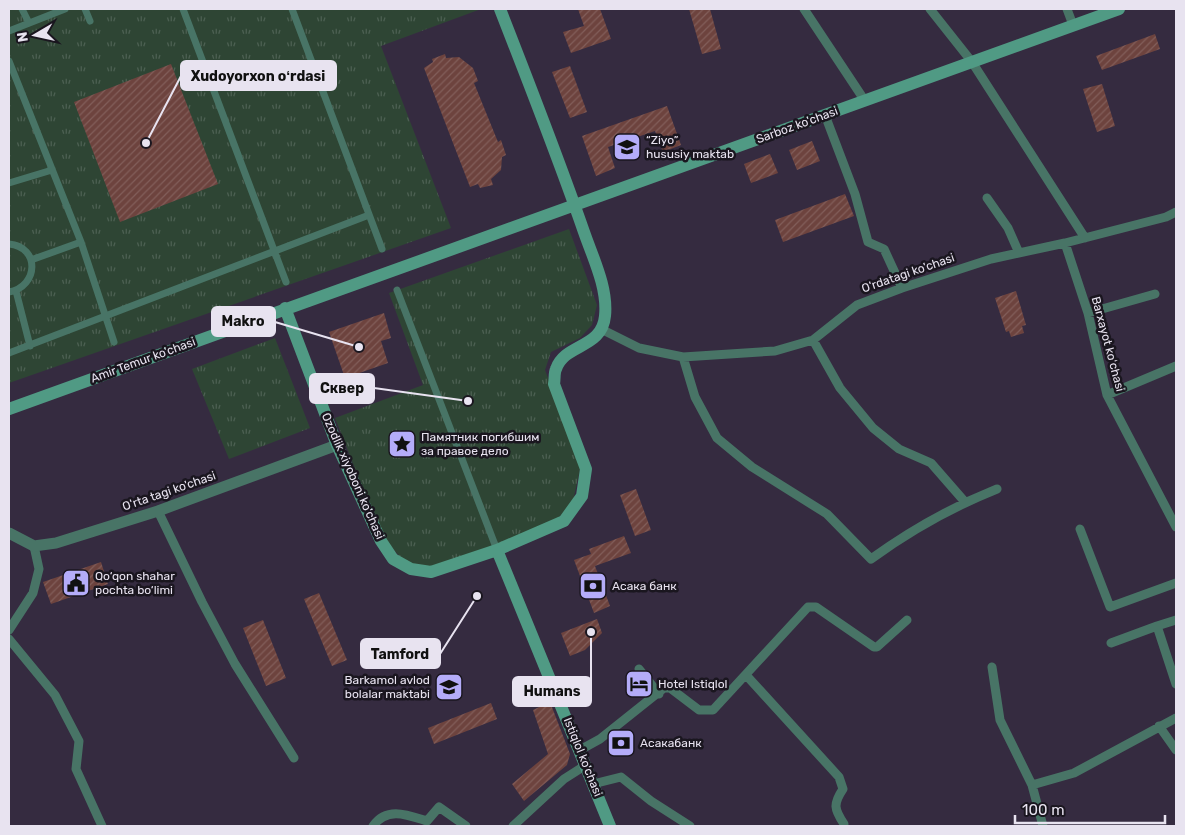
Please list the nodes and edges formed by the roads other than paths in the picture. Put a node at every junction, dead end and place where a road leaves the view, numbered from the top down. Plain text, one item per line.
1 (22, 9) edge
2 (65, 9) edge
3 (85, 9) edge
4 (183, 9) edge
5 (292, 9) edge
6 (500, 9) edge
7 (804, 9) edge
8 (930, 9) edge
9 (1067, 9) edge
10 (1119, 9) edge
11 (90, 21) dead end
12 (29, 23) junction
13 (1073, 25) junction
14 (9, 31) edge
15 (9, 60) edge
16 (972, 62) junction
17 (865, 101) junction
18 (825, 115) junction
19 (52, 170) junction
20 (9, 183) edge
21 (987, 198) dead end
22 (574, 204) junction
23 (1176, 212) edge
24 (369, 215) junction
25 (1084, 238) junction
26 (81, 242) junction
27 (1065, 243) junction
28 (9, 244) edge
29 (382, 249) dead end
30 (273, 250) junction
31 (1019, 253) junction
32 (30, 260) junction
33 (390, 270) joint
34 (286, 282) dead end
35 (902, 288) junction
36 (397, 290) dead end
37 (13, 292) edge
38 (1155, 294) dead end
39 (285, 308) junction
40 (1088, 313) junction
41 (105, 316) junction
42 (601, 329) junction
43 (814, 340) junction
44 (114, 342) dead end
45 (30, 346) junction
46 (9, 353) edge
47 (683, 357) junction
48 (1176, 366) edge
49 (1107, 395) junction
50 (9, 409) edge
51 (337, 446) junction
52 (997, 490) dead end
53 (965, 502) junction
54 (158, 511) junction
55 (1176, 527) edge
56 (1080, 529) dead end
57 (9, 533) edge
58 (34, 546) junction
59 (498, 550) junction
60 (1176, 583) edge
61 (907, 620) dead end
62 (1176, 620) edge
63 (1157, 626) junction
64 (9, 630) edge
65 (9, 639) edge
66 (1111, 643) dead end
67 (992, 667) dead end
68 (639, 669) dead end
69 (746, 675) junction
70 (1176, 684) edge
71 (659, 694) junction
72 (1176, 718) edge
73 (1159, 726) junction
74 (580, 750) junction
75 (1176, 750) edge
76 (294, 758) dead end
77 (586, 765) junction
78 (593, 784) junction
79 (1032, 784) junction
80 (844, 824) dead end
81 (102, 826) edge
82 (373, 826) edge
83 (466, 826) edge
84 (513, 826) edge
85 (610, 826) edge
86 (690, 826) edge
87 (1043, 826) edge

1 - 12 street
2 - 12 street
3 - 11 street
4 - 30 street
5 - 24 street
6 - 22 main road
7 - 17 street
8 - 16 street
9 - 13 street
10 - 13 main road, Sarboz ko'chasi
12 - 14 street
13 - 16 main road, Sarboz ko'chasi
15 - 19 street
16 - 17 main road, Sarboz ko'chasi
16 - 25 street
17 - 18 main road, Sarboz ko'chasi
18 - 22 main road, Sarboz ko'chasi
18 - 35 street
19 - 20 street
19 - 26 street
21 - 31 street
22 - 33 main road, Sarboz ko'chasi
22 - 42 main road
23 - 25 street, O'rdatagi ko'chasi
24 - 29 street
24 - 30 street
25 - 27 street, O'rdatagi ko'chasi
26 - 32 street
26 - 41 street
27 - 31 street, O'rdatagi ko'chasi
27 - 40 street, Barxayot koʻchasi
28 - 32 street
30 - 34 street
30 - 41 street
31 - 35 street, O'rdatagi ko'chasi
32 - 37 street
33 - 39 main road, Amir Temur ko'chasi
35 - 43 street, O'rdatagi ko'chasi
36 - 59 street
37 - 45 street
38 - 40 street
39 - 50 main road, Amir Temur ko'chasi
39 - 51 main road, Ozodlik xiyoboni ko'chasi
40 - 49 street, Barxayot koʻchasi
41 - 44 street
41 - 45 street
42 - 47 street, O'rdatagi ko'chasi
42 - 59 main road, Ozodlik xiyoboni ko'chasi
43 - 47 street, O'rdatagi ko'chasi
43 - 53 street
45 - 46 street
47 - 53 street
48 - 49 street
49 - 55 street, Barxayot koʻchasi
51 - 54 street, O'rta tagi ko'chasi
51 - 59 main road, Ozodlik xiyoboni ko'chasi
52 - 53 street
54 - 58 street, O'rta tagi ko'chasi
54 - 76 street
56 - 60 street
57 - 58 street
58 - 64 street
59 - 74 main road, Istiqlol ko'chasi
61 - 69 street
62 - 63 street
63 - 66 street
63 - 70 street
65 - 81 street
67 - 79 street
68 - 71 street
69 - 71 street
69 - 80 street
71 - 74 street
72 - 73 street
73 - 75 street
73 - 79 street
74 - 77 main road, Istiqlol ko'chasi
77 - 78 main road, Istiqlol ko'chasi
77 - 84 street
78 - 85 main road, Istiqlol ko'chasi
78 - 86 street
79 - 87 street
82 - 83 street

